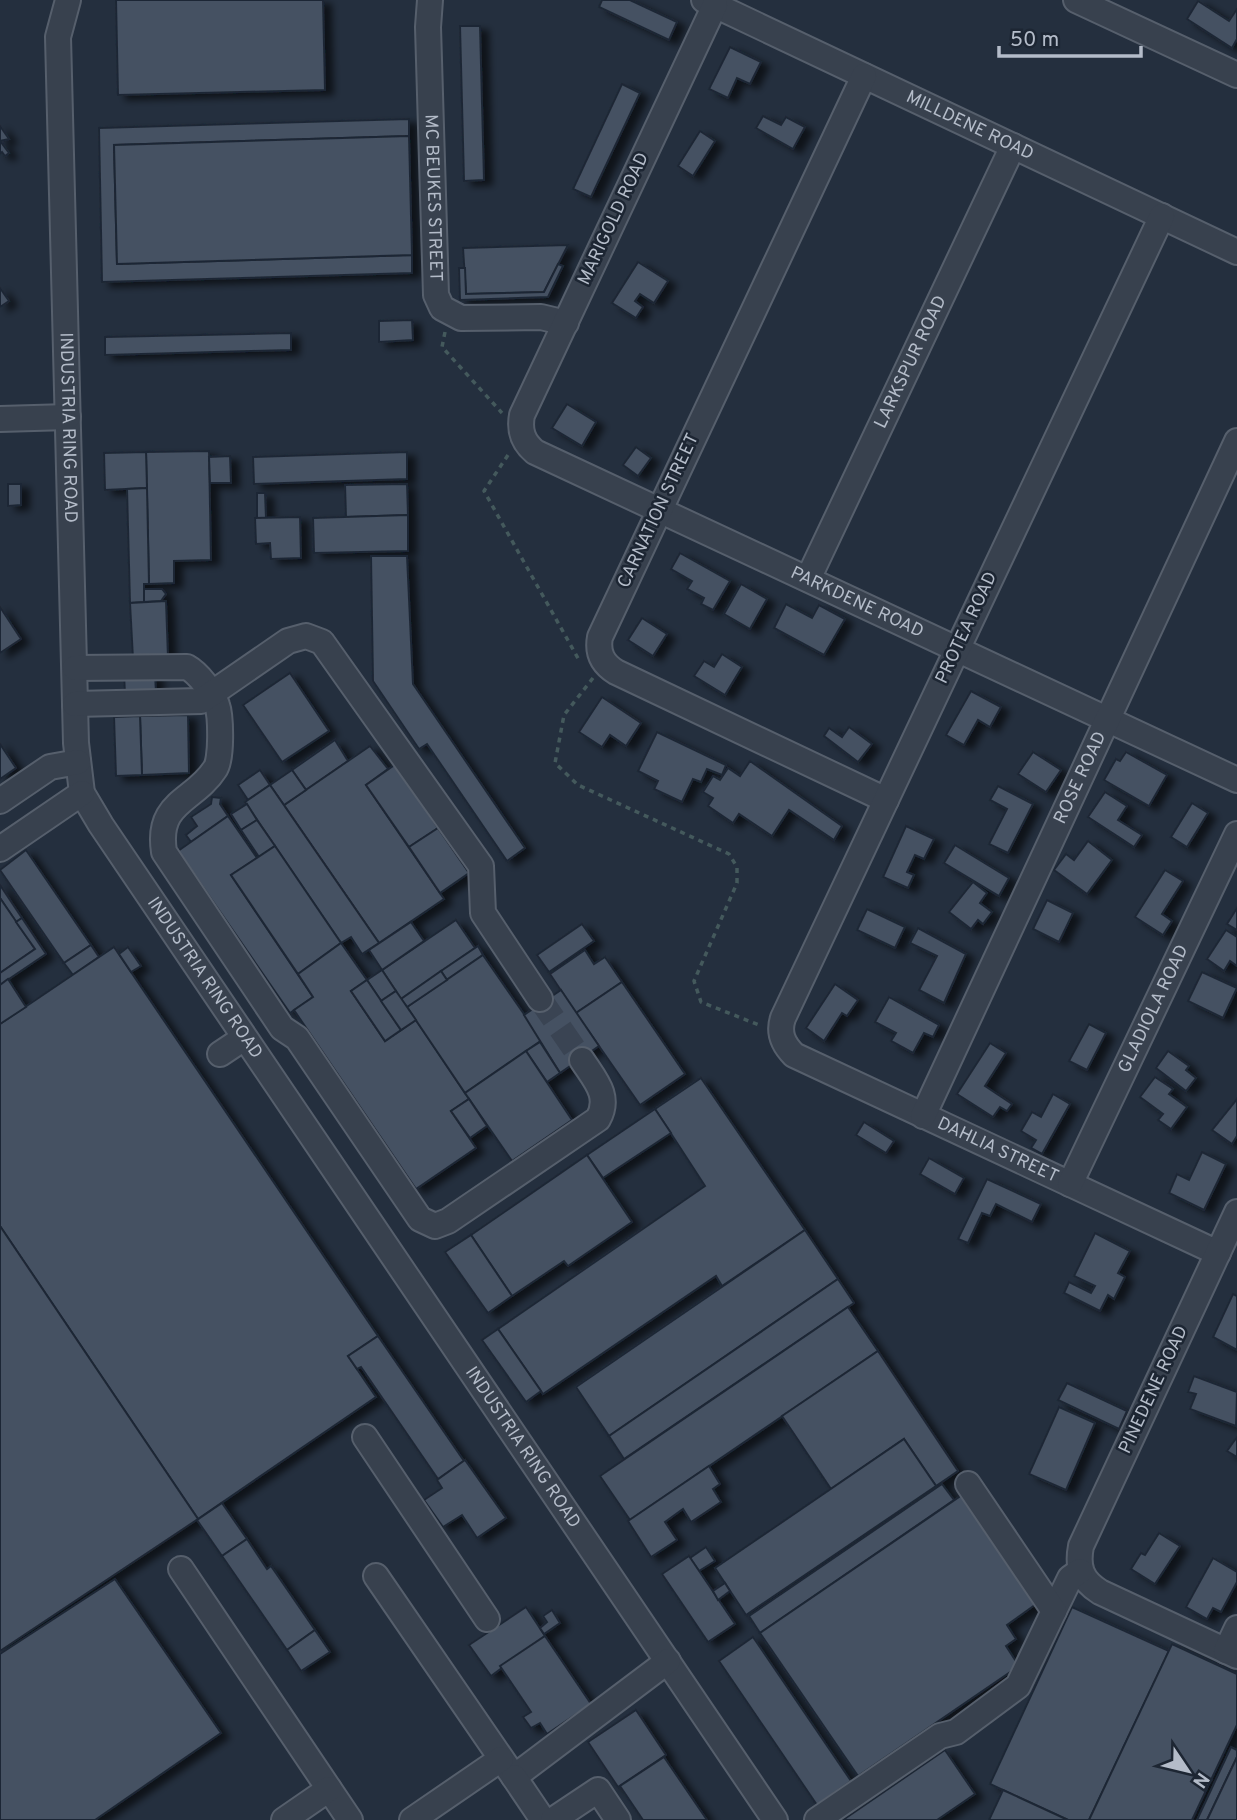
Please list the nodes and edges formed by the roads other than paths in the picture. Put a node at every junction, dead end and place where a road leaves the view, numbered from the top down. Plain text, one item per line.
1 (68, 0) edge
2 (430, 0) edge
3 (1076, 0) edge
4 (710, 3) edge
5 (1237, 75) edge
6 (864, 76) junction
7 (1013, 146) junction
8 (1162, 216) junction
9 (1237, 252) edge
10 (566, 323) junction
11 (68, 417) junction
12 (0, 419) edge
13 (522, 435) joint
14 (1237, 441) edge
15 (659, 510) junction
16 (808, 579) junction
17 (957, 649) junction
18 (75, 668) junction
19 (211, 695) junction
20 (75, 704) junction
21 (1108, 720) junction
22 (78, 762) junction
23 (1237, 780) edge
24 (82, 793) junction
25 (886, 800) junction
26 (0, 801) edge
27 (1237, 834) edge
28 (0, 849) edge
29 (541, 999) tunnel mouth
30 (783, 1030) joint
31 (244, 1038) junction
32 (220, 1054) dead end
33 (582, 1060) tunnel mouth
34 (923, 1116) junction
35 (1070, 1184) junction
36 (1235, 1221) edge
37 (1218, 1253) junction
38 (365, 1437) dead end
39 (968, 1484) dead end
40 (181, 1569) dead end
41 (1080, 1571) junction
42 (376, 1576) dead end
43 (1054, 1611) junction
44 (487, 1619) dead end
45 (1237, 1628) edge
46 (1232, 1653) edge
47 (668, 1661) junction
48 (508, 1768) junction
49 (329, 1789) junction
50 (284, 1820) edge
51 (351, 1820) edge
52 (412, 1820) edge
53 (543, 1820) edge
54 (553, 1820) edge
55 (618, 1820) edge
56 (775, 1820) edge
57 (817, 1820) edge

1 - 11 street, INDUSTRIA RING ROAD
2 - 10 street, MC BEUKES STREET
3 - 5 street
4 - 6 street, MILLDENE ROAD
4 - 10 street, MARIGOLD ROAD
6 - 7 street, MILLDENE ROAD
6 - 15 street, CARNATION STREET
7 - 8 street, MILLDENE ROAD
7 - 16 street, LARKSPUR ROAD
8 - 9 street, MILLDENE ROAD
8 - 17 street, PROTEA ROAD
10 - 13 street, MARIGOLD ROAD
11 - 12 street
11 - 18 street, INDUSTRIA RING ROAD
13 - 15 street, PARKDENE ROAD
14 - 21 street, ROSE ROAD
15 - 16 street, PARKDENE ROAD
15 - 25 street, CARNATION STREET
16 - 17 street, PARKDENE ROAD
17 - 21 street, PARKDENE ROAD
17 - 25 street, PROTEA ROAD
18 - 19 street
18 - 20 street, INDUSTRIA RING ROAD
19 - 20 street
19 - 29 street
19 - 33 street
20 - 22 street, INDUSTRIA RING ROAD
21 - 23 street, PARKDENE ROAD
21 - 34 street, ROSE ROAD
22 - 24 street, INDUSTRIA RING ROAD
22 - 26 street
24 - 28 street
24 - 31 street, INDUSTRIA RING ROAD
25 - 30 street, PROTEA ROAD
27 - 35 street, GLADIOLA ROAD
30 - 34 street, DAHLIA STREET
31 - 32 street
31 - 47 street, INDUSTRIA RING ROAD
34 - 35 street, DAHLIA STREET
35 - 37 street, DAHLIA STREET
36 - 37 street, PINEDENE ROAD
37 - 41 street, PINEDENE ROAD
38 - 44 street
39 - 43 street
40 - 49 street
41 - 43 street
41 - 46 street
42 - 48 street
43 - 57 street
45 - 46 street
47 - 48 street
47 - 56 street, INDUSTRIA RING ROAD
48 - 52 street
48 - 53 street
49 - 50 street
49 - 51 street
54 - 55 street

